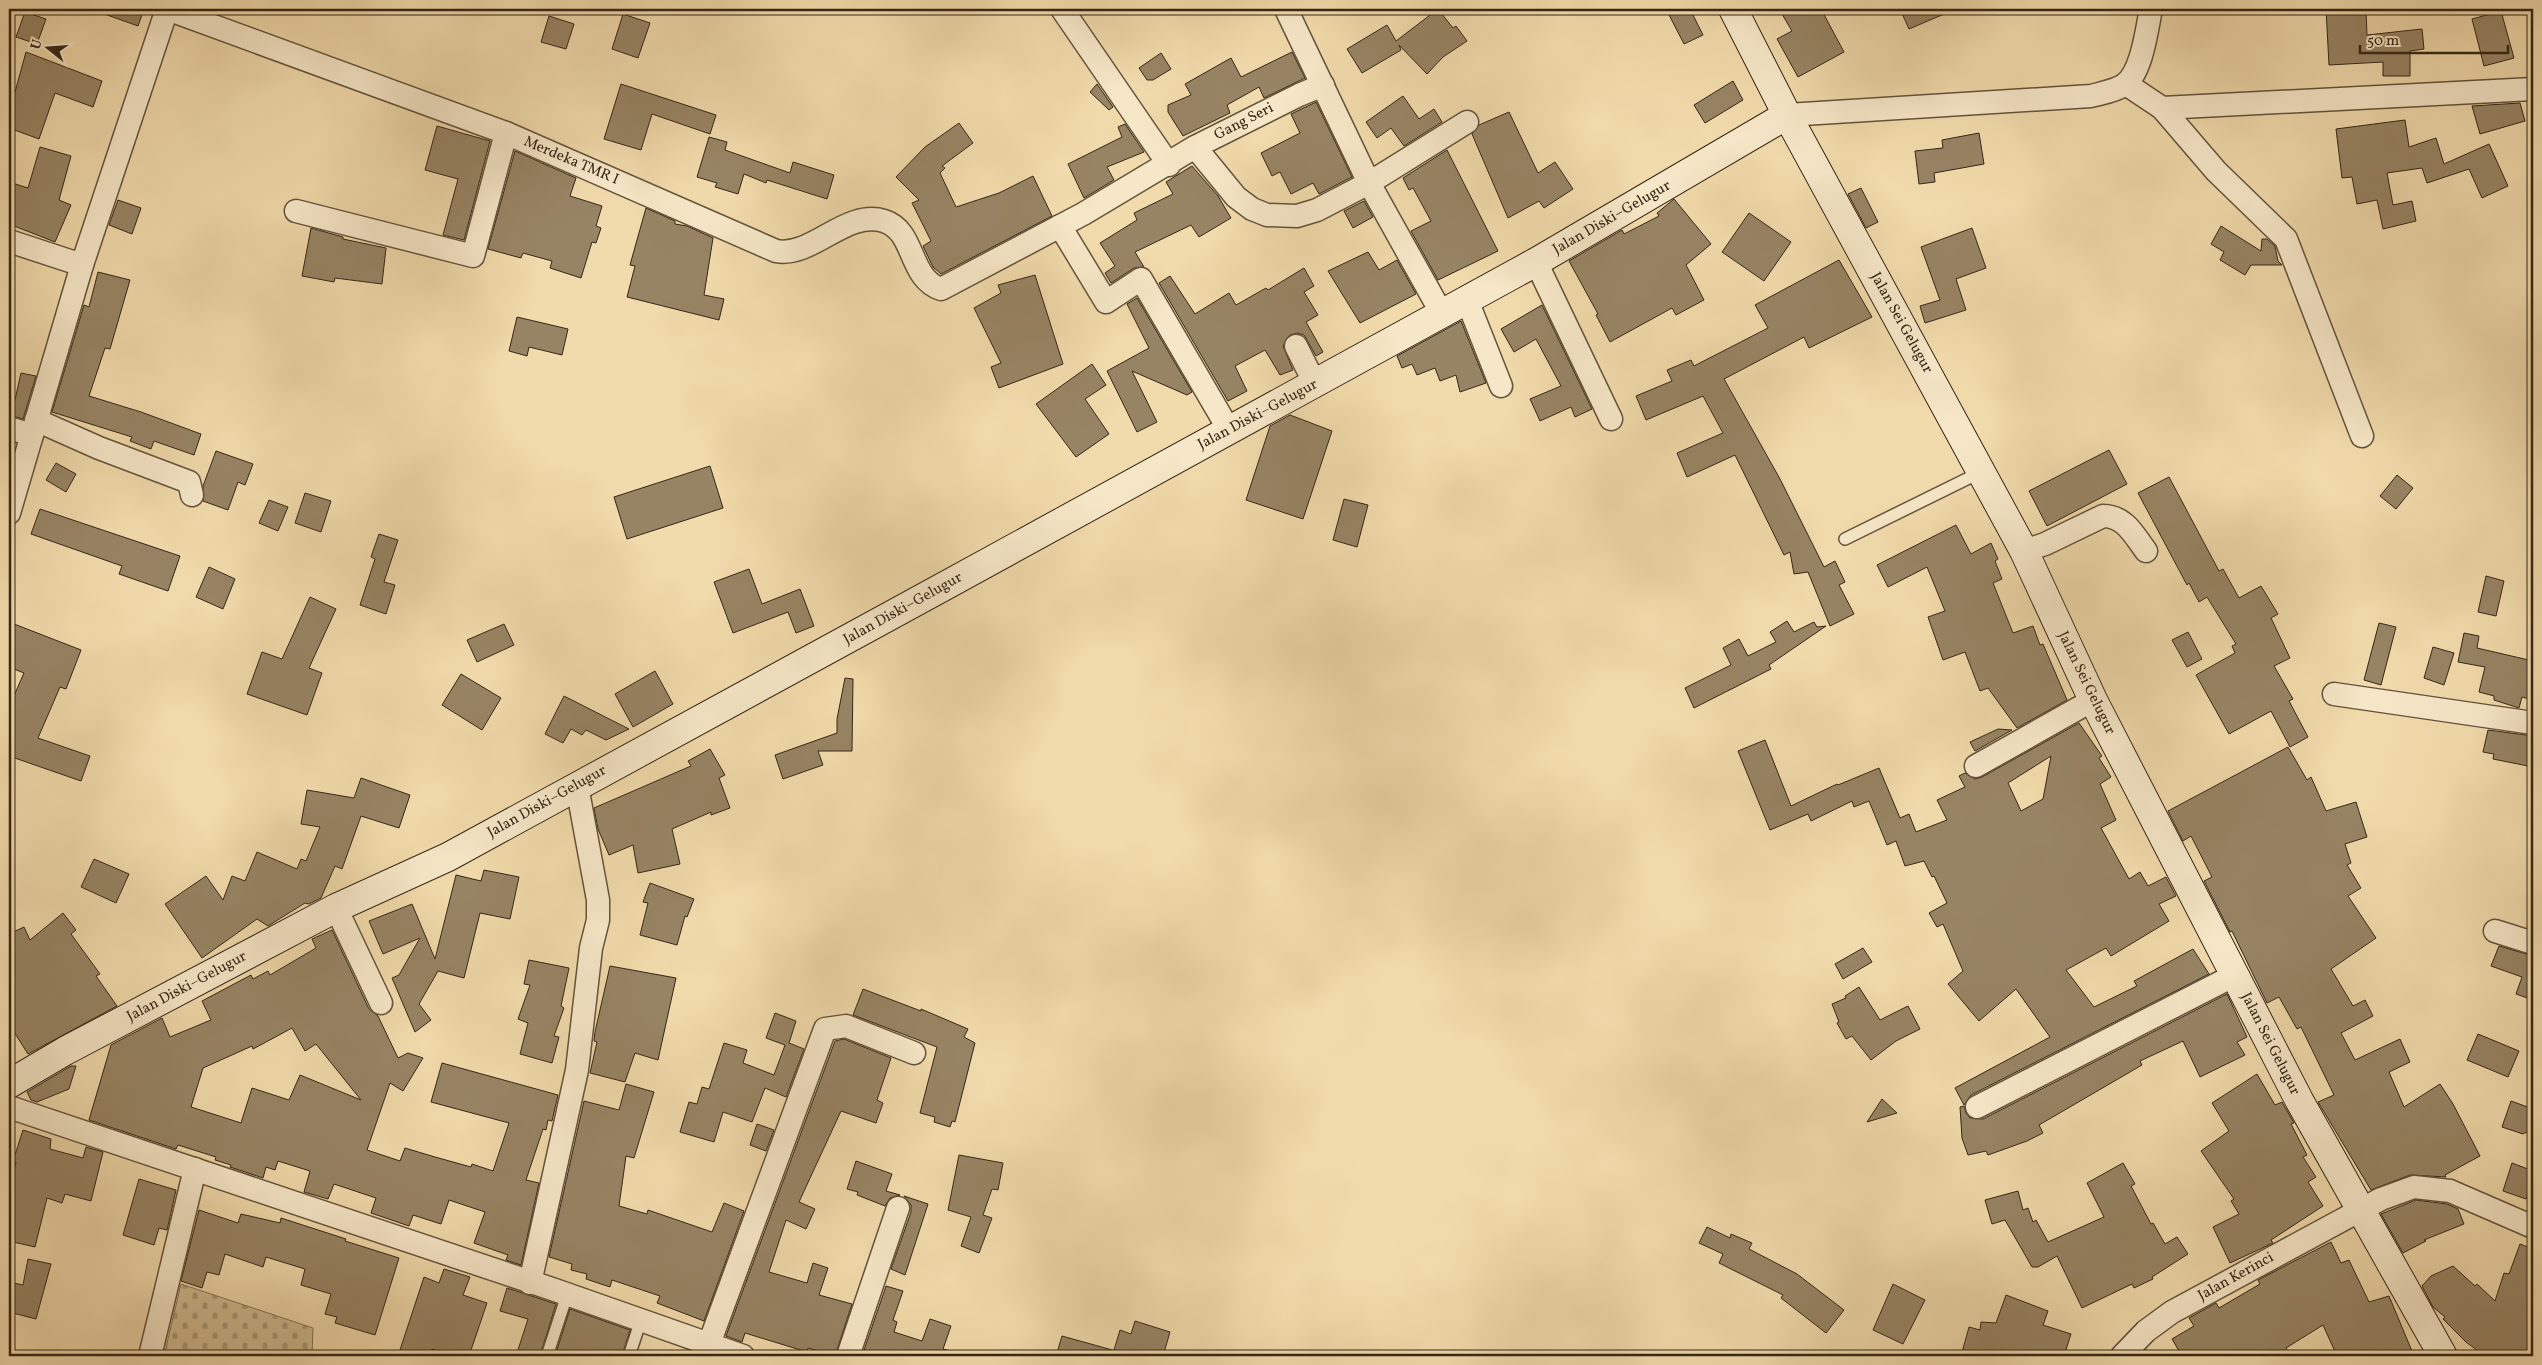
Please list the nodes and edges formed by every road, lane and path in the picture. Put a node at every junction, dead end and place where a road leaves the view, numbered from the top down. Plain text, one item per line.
1 (167, 9) edge
2 (1062, 9) edge
3 (1286, 9) edge
4 (1733, 9) edge
5 (2151, 9) edge
6 (2126, 84) junction
7 (1323, 85) junction
8 (2533, 89) edge
9 (2162, 108) junction
10 (1787, 115) junction
11 (1467, 122) dead end
12 (506, 133) junction
13 (1195, 147) junction
14 (1169, 165) junction
15 (1369, 183) junction
16 (296, 211) dead end
17 (1060, 226) junction
18 (9, 241) edge
19 (1536, 262) junction
20 (82, 265) junction
21 (941, 289) joint
22 (1467, 300) junction
23 (1442, 314) junction
24 (1296, 346) dead end
25 (1315, 384) junction
26 (1501, 386) dead end
27 (1611, 419) dead end
28 (34, 427) junction
29 (9, 428) edge
30 (1229, 430) junction
31 (2362, 436) dead end
32 (1981, 472) junction
33 (192, 495) dead end
34 (9, 513) edge
35 (1845, 539) dead end
36 (2024, 551) junction
37 (2146, 551) dead end
38 (2334, 694) dead end
39 (2093, 700) junction
40 (2533, 723) edge
41 (1976, 766) dead end
42 (577, 786) junction
43 (336, 908) junction
44 (2495, 931) dead end
45 (2533, 943) edge
46 (2235, 975) junction
47 (381, 1003) dead end
48 (914, 1053) dead end
49 (9, 1084) edge
50 (9, 1106) edge
51 (1977, 1107) dead end
52 (195, 1169) junction
53 (898, 1208) dead end
54 (2360, 1209) junction
55 (2532, 1221) edge
56 (530, 1283) junction
57 (567, 1295) junction
58 (641, 1320) junction
59 (709, 1344) junction
60 (150, 1356) edge
61 (547, 1356) edge
62 (629, 1356) edge
63 (743, 1356) edge
64 (848, 1356) edge
65 (2122, 1356) edge
66 (2443, 1356) edge

1 - 12 street, Merdeka TMR I
1 - 20 street
2 - 14 street
3 - 7 street
4 - 10 main road, Jalan Sei Gelugur
5 - 6 street
6 - 9 street
6 - 10 street
7 - 13 street, Gang Seri
7 - 15 street
8 - 9 street
9 - 31 street
10 - 19 main road, Jalan Diski–Gelugur
10 - 32 main road, Jalan Sei Gelugur
11 - 15 street
12 - 16 street
12 - 21 street, Merdeka TMR I
13 - 14 street, Gang Seri
13 - 15 street
14 - 17 street, Gang Seri
15 - 23 street
17 - 21 street, Gang Seri
17 - 30 street
18 - 20 street
19 - 22 main road, Jalan Diski–Gelugur
19 - 27 street
20 - 28 street
22 - 23 main road, Jalan Diski–Gelugur
22 - 26 street
23 - 25 main road, Jalan Diski–Gelugur
24 - 25 street
25 - 30 main road, Jalan Diski–Gelugur
28 - 29 street
28 - 33 street
28 - 34 street
30 - 42 main road, Jalan Diski–Gelugur
32 - 35 lane
32 - 36 main road, Jalan Sei Gelugur
36 - 37 street
36 - 39 main road, Jalan Sei Gelugur
38 - 40 street
39 - 41 street
39 - 46 main road, Jalan Sei Gelugur
42 - 43 main road, Jalan Diski–Gelugur
42 - 56 street
43 - 47 street
43 - 49 main road, Jalan Diski–Gelugur
44 - 45 street
46 - 51 street
46 - 54 main road, Jalan Sei Gelugur
48 - 59 street
50 - 52 street
52 - 56 street
52 - 60 street
53 - 64 street
54 - 55 street, Jalan Kerinci
54 - 65 street, Jalan Kerinci
54 - 66 main road, Jalan Sei Gelugur
56 - 57 street
57 - 58 street
57 - 61 lane
58 - 59 street
58 - 62 lane
59 - 63 street

